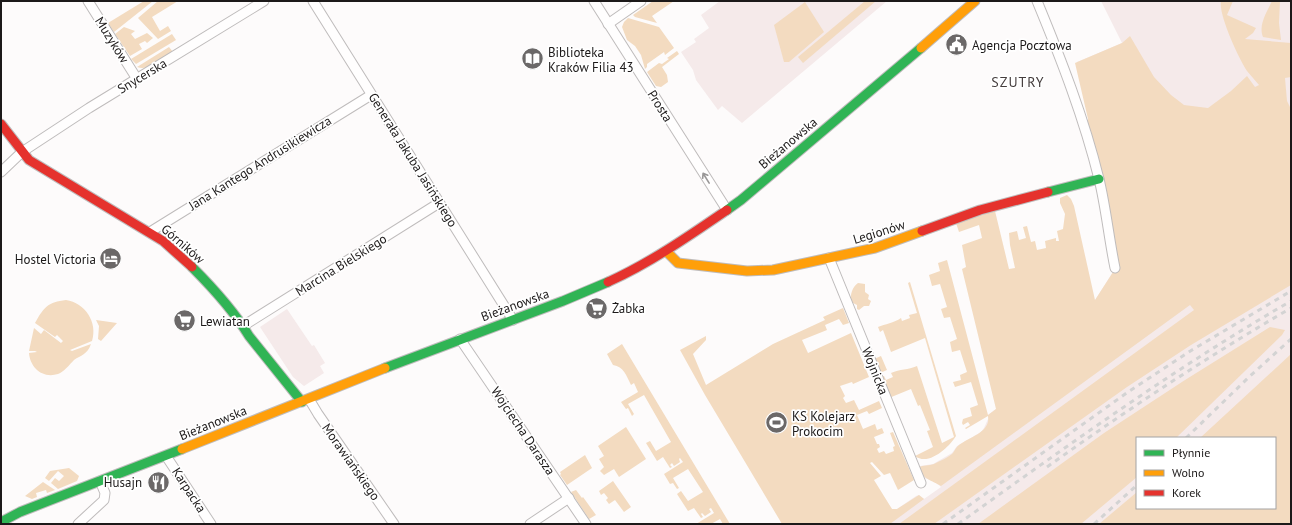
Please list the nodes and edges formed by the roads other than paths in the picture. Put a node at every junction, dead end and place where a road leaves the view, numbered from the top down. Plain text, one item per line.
1 (88, 1) edge
2 (264, 1) edge
3 (312, 1) edge
4 (594, 1) edge
5 (641, 1) edge
6 (975, 1) edge
7 (1038, 1) edge
8 (608, 24) junction
9 (137, 79) junction
10 (371, 95) junction
11 (1, 124) edge
12 (22, 152) junction
13 (1, 172) edge
14 (1099, 179) junction
15 (439, 203) junction
16 (727, 210) junction
17 (150, 232) junction
18 (666, 251) junction
19 (829, 258) junction
20 (1115, 268) dead end
21 (514, 320) junction
22 (243, 326) junction
23 (460, 339) junction
24 (305, 400) junction
25 (166, 456) junction
26 (100, 481) junction
27 (921, 483) dead end
28 (569, 498) junction
29 (1, 522) edge
30 (78, 524) edge
31 (211, 524) edge
32 (394, 524) edge
33 (530, 524) edge
34 (586, 524) edge

1 - 9 street, Muzyków
2 - 9 street, Snycerska
3 - 10 street, Generała Jakuba Jasińskiego
4 - 8 street, Prosta
5 - 8 street
6 - 16 street, Bieżanowska
7 - 14 street
16 -> 8 street, Prosta
9 - 12 street, Snycerska
10 - 15 street, Generała Jakuba Jasińskiego
10 - 17 street, Jana Kantego Andrusikiewicza
11 - 12 street, Górników
12 - 13 street, Snycerska
12 - 17 street, Górników
14 - 19 street, Legionów
14 - 20 street
15 - 21 street, Generała Jakuba Jasińskiego
15 - 22 street, Marcina Bielskiego
16 - 18 street, Bieżanowska
17 - 22 street, Górników
18 - 19 street, Legionów
18 - 21 street, Bieżanowska
19 - 27 street, Wojnicka
21 - 23 street, Bieżanowska
22 - 24 street, Górników
23 - 24 street, Bieżanowska
23 - 28 street, Wojciecha Darasza
24 - 25 street, Bieżanowska
24 - 32 street, Morawiańskiego
25 - 26 street, Bieżanowska
25 - 31 street, Karpacka
26 - 29 street, Bieżanowska
26 - 30 street
28 - 33 street
28 - 34 street, Wojciecha Darasza

